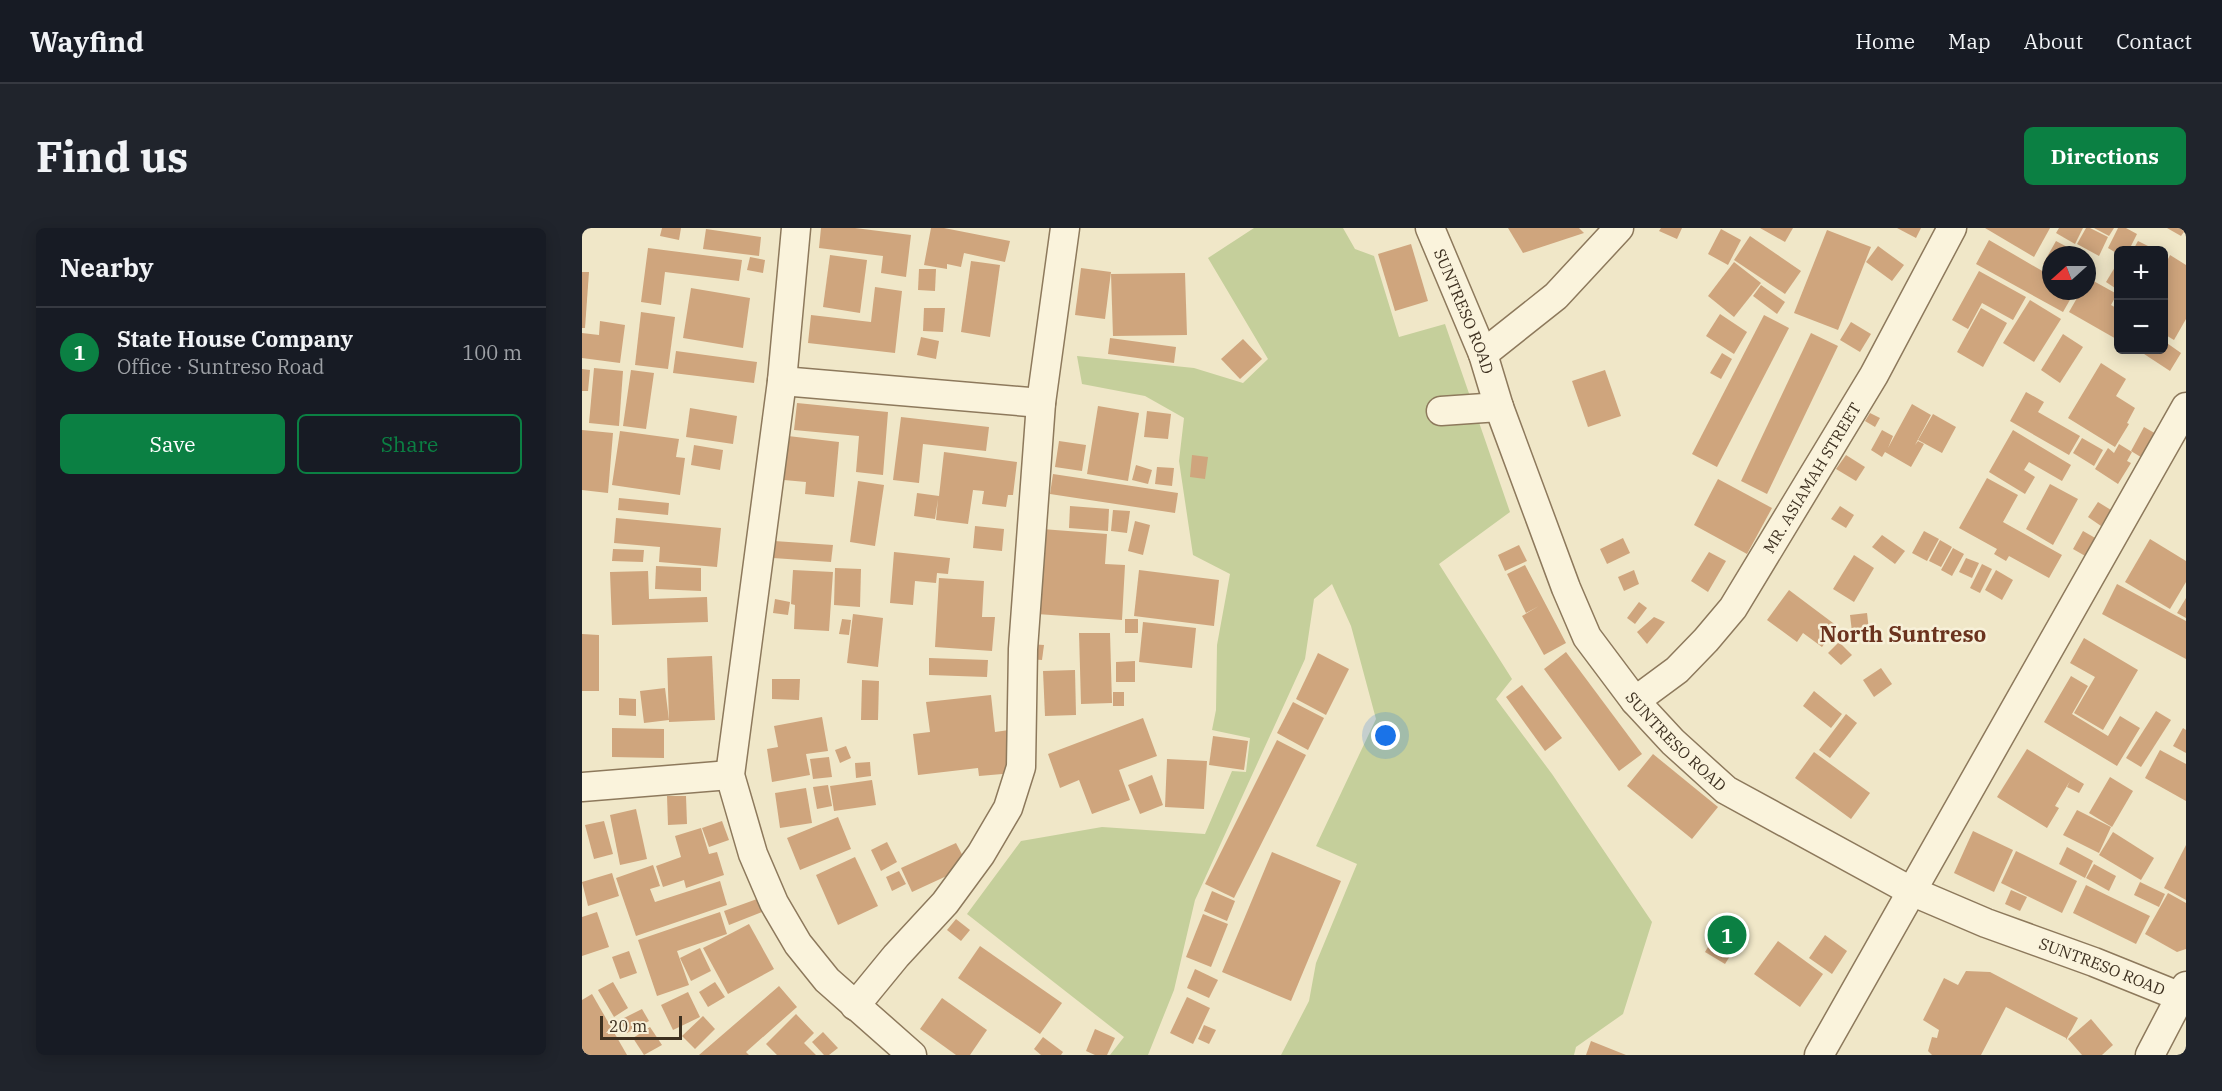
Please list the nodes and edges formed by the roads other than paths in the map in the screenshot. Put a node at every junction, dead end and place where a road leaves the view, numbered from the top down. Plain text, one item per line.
1 (796, 228) edge
2 (1065, 228) edge
3 (1430, 228) edge
4 (1618, 228) edge
5 (1952, 228) edge
6 (1483, 354) junction
7 (782, 381) junction
8 (1041, 403) junction
9 (1499, 407) junction
10 (2186, 407) edge
11 (1441, 411) dead end
12 (1635, 701) junction
13 (730, 775) junction
14 (582, 787) edge
15 (1911, 891) junction
16 (2184, 994) edge
17 (855, 1006) junction
18 (912, 1055) edge
19 (1820, 1055) edge
20 (2150, 1055) edge

1 - 7 street
2 - 8 street
3 - 6 street, SUNTRESO ROAD
4 - 6 street
5 - 12 street, MR. ASIAMAH STREET
6 - 9 street, SUNTRESO ROAD
7 - 8 street
7 - 13 street
8 - 17 street
9 - 11 street
9 - 12 street, SUNTRESO ROAD
10 - 15 street
12 - 15 street, SUNTRESO ROAD
13 - 14 street
13 - 17 street
15 - 16 street, SUNTRESO ROAD
15 - 19 street
16 - 20 street
17 - 18 street

